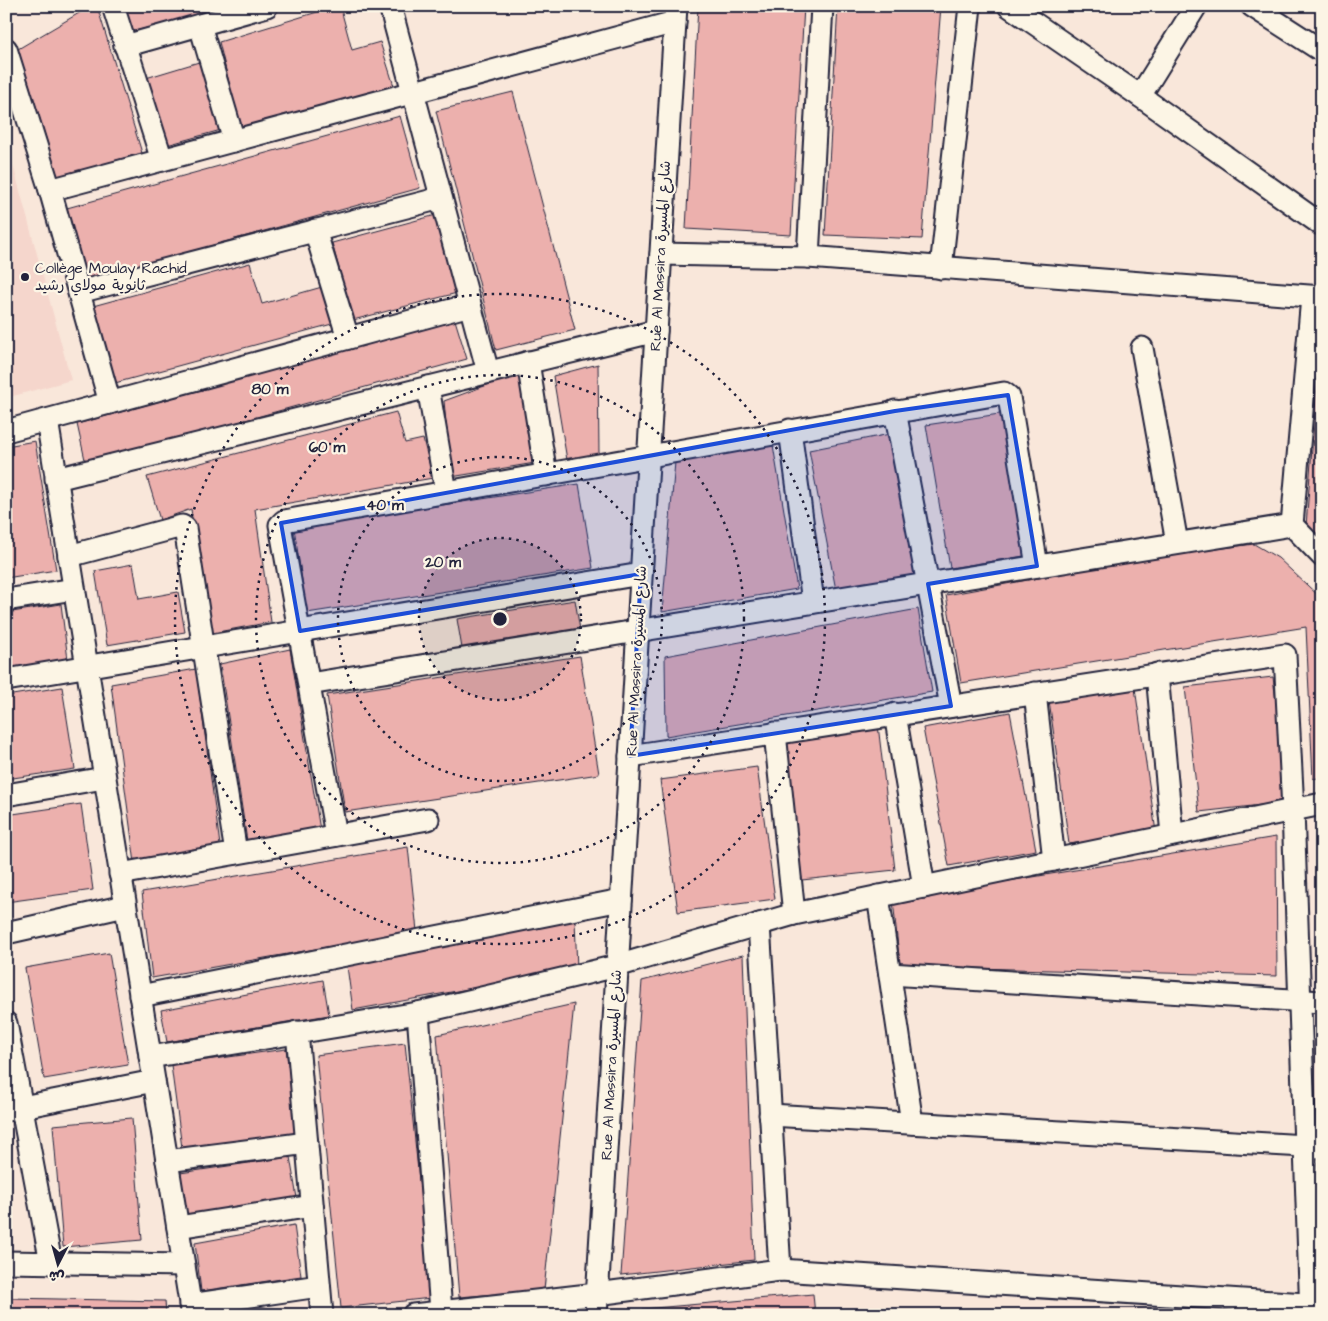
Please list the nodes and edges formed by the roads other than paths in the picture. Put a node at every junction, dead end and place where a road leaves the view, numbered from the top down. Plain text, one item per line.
1 (113, 6) edge
2 (267, 6) edge
3 (390, 6) edge
4 (822, 6) edge
5 (970, 6) edge
6 (1009, 6) edge
7 (1196, 6) edge
8 (1252, 6) edge
9 (220, 13) edge
10 (675, 14) edge
11 (200, 25) junction
12 (125, 46) junction
13 (6, 49) edge
14 (1322, 51) edge
15 (413, 92) junction
16 (1140, 96) junction
17 (234, 141) junction
18 (162, 160) junction
19 (50, 190) junction
20 (442, 198) junction
21 (1322, 226) edge
22 (315, 230) junction
23 (661, 254) junction
24 (808, 257) junction
25 (941, 268) junction
26 (79, 292) junction
27 (1317, 297) edge
28 (470, 305) junction
29 (656, 331) junction
30 (348, 338) junction
31 (1142, 348) dead end
32 (528, 362) junction
33 (488, 372) junction
34 (428, 387) junction
35 (110, 403) junction
36 (895, 411) junction
37 (47, 420) junction
38 (790, 430) junction
39 (6, 431) edge
40 (648, 457) junction
41 (546, 475) junction
42 (56, 480) junction
43 (446, 492) junction
44 (1292, 525) junction
45 (1177, 543) junction
46 (69, 556) junction
47 (1322, 556) edge
48 (1037, 566) junction
49 (641, 574) junction
50 (928, 584) junction
51 (74, 589) junction
52 (6, 600) edge
53 (813, 602) junction
54 (300, 630) junction
55 (638, 632) junction
56 (203, 647) junction
57 (86, 667) junction
58 (1157, 674) junction
59 (6, 680) edge
60 (309, 684) junction
61 (1035, 693) junction
62 (951, 706) junction
63 (895, 714) junction
64 (775, 733) junction
65 (630, 756) junction
66 (104, 778) junction
67 (6, 794) edge
68 (1322, 804) edge
69 (1293, 810) junction
70 (428, 819) dead end
71 (1172, 835) junction
72 (336, 836) junction
73 (236, 854) junction
74 (1054, 860) junction
75 (120, 874) junction
76 (924, 887) junction
77 (878, 896) junction
78 (622, 900) junction
79 (126, 906) junction
80 (794, 914) junction
81 (759, 924) junction
82 (6, 934) edge
83 (617, 966) junction
84 (890, 974) junction
85 (140, 996) junction
86 (1300, 1001) junction
87 (1322, 1002) edge
88 (418, 1012) junction
89 (6, 1023) edge
90 (298, 1032) junction
91 (150, 1057) junction
92 (154, 1081) junction
93 (13, 1109) edge
94 (770, 1115) junction
95 (912, 1123) junction
96 (307, 1143) junction
97 (1313, 1146) edge
98 (167, 1160) junction
99 (312, 1206) junction
100 (178, 1227) junction
101 (6, 1262) edge
102 (51, 1262) junction
103 (184, 1265) junction
104 (780, 1270) junction
105 (319, 1286) junction
106 (597, 1304) edge
107 (1314, 1308) edge
108 (191, 1310) edge
109 (441, 1311) junction
110 (322, 1315) edge
111 (413, 1315) edge

1 - 12 street
2 - 9 street
3 - 15 street
4 - 24 street
5 - 25 street
6 - 16 street
7 - 16 street
8 - 14 street
9 - 11 street
10 - 15 street
10 - 23 street, Rue Al Massira شارع المسيرة
11 - 12 street
11 - 17 street
12 - 18 street
13 - 19 street
15 - 17 street
15 - 20 street
16 - 21 street
17 - 18 street
18 - 19 street
19 - 26 street
20 - 22 street
20 - 28 street
22 - 26 street
22 - 30 street
23 - 24 street
23 - 29 street, Rue Al Massira شارع المسيرة
24 - 25 street
25 - 27 street
26 - 35 street
27 - 44 street
28 - 30 street
28 - 33 street
29 - 32 street
29 - 40 street, Rue Al Massira شارع المسيرة
30 - 35 street
31 - 45 street
32 - 33 street
32 - 41 street
33 - 34 street
34 - 42 street
34 - 43 street
35 - 37 street
36 - 38 street
36 - 48 street
36 - 50 street
37 - 39 street
37 - 42 street
38 - 40 street
38 - 53 street
40 - 41 street
40 - 49 street, Rue Al Massira شارع المسيرة
41 - 43 street
42 - 46 street
43 - 54 street
44 - 45 street
44 - 47 street
45 - 48 street
46 - 51 street
46 - 56 street
48 - 50 street
49 - 54 street
49 - 55 street, Rue Al Massira شارع المسيرة
50 - 53 street
50 - 62 street
51 - 52 street
51 - 57 street
53 - 55 street
54 - 56 street
54 - 60 street
55 - 60 street
55 - 65 street, Rue Al Massira شارع المسيرة
56 - 57 street
56 - 73 street
57 - 59 street
57 - 66 street
58 - 61 street
58 - 69 street
58 - 71 street
60 - 72 street
61 - 62 street
61 - 74 street
62 - 63 street
63 - 64 street
63 - 76 street
64 - 65 street
64 - 80 street
65 - 78 street, Rue Al Massira شارع المسيرة
66 - 67 street
66 - 75 street
68 - 69 street
69 - 71 street
69 - 86 street
70 - 72 street
71 - 74 street
72 - 73 street
73 - 75 street
74 - 76 street
75 - 79 street
76 - 77 street
77 - 80 street
77 - 84 street
78 - 83 street, Rue Al Massira شارع المسيرة
78 - 85 street
79 - 82 street
79 - 85 street
80 - 81 street
81 - 83 street
81 - 94 street
83 - 88 street
83 - 106 street, Rue Al Massira شارع المسيرة
84 - 86 street
84 - 95 street
85 - 91 street
86 - 87 street
86 - 97 street
88 - 90 street
88 - 109 street
89 - 93 street
90 - 91 street
90 - 96 street
91 - 92 street
92 - 93 street
92 - 98 street
93 - 102 street
94 - 95 street
94 - 104 street
95 - 97 street
96 - 98 street
96 - 99 street
97 - 107 street
98 - 100 street
99 - 100 street
99 - 105 street
100 - 103 street
101 - 102 street
102 - 103 street
103 - 108 street
104 - 106 street
104 - 107 street
105 - 108 street
105 - 110 street
106 - 109 street
109 - 111 street

